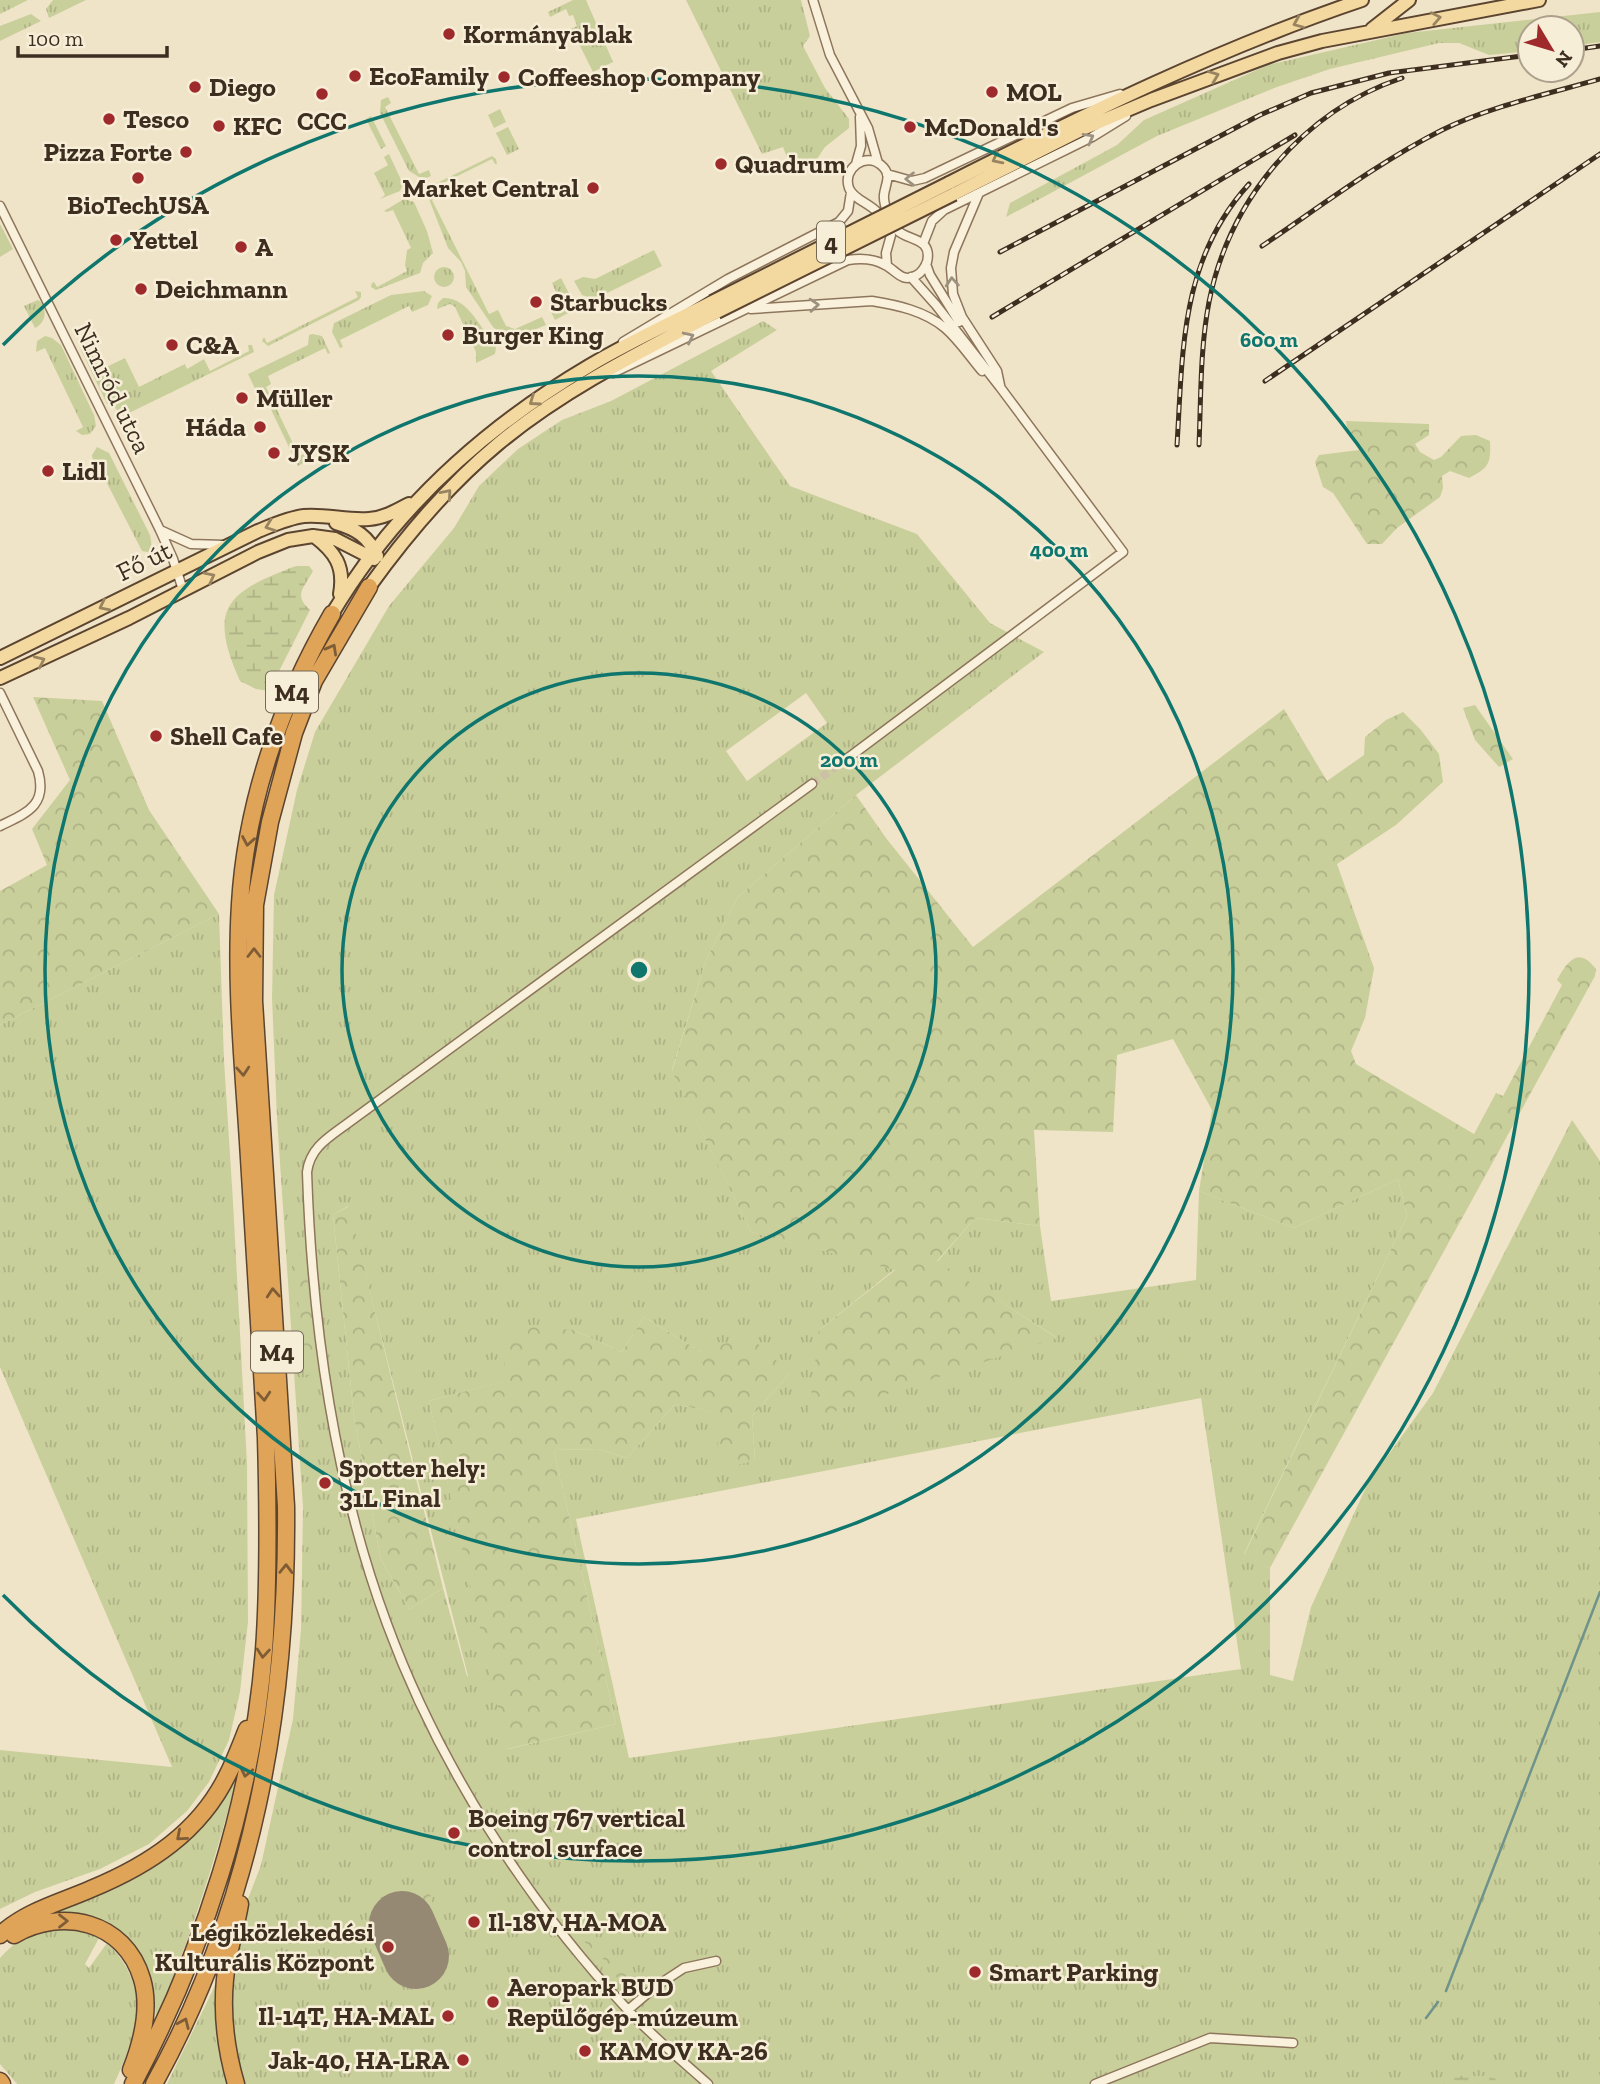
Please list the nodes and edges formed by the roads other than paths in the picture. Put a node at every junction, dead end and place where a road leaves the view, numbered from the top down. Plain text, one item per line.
1 (813, 0) edge
2 (1362, 0) edge
3 (1409, 0) edge
4 (1539, 0) edge
5 (1369, 32) junction
6 (1144, 87) junction
7 (1151, 100) junction
8 (860, 114) junction
9 (1082, 123) junction
10 (878, 163) junction
11 (856, 164) junction
12 (887, 174) junction
13 (851, 192) junction
14 (884, 193) junction
15 (979, 193) junction
16 (865, 201) junction
17 (0, 206) edge
18 (904, 236) junction
19 (923, 244) junction
20 (888, 247) junction
21 (926, 264) junction
22 (887, 266) junction
23 (911, 277) junction
24 (715, 307) junction
25 (746, 310) junction
26 (591, 365) junction
27 (582, 385) junction
28 (1000, 387) junction
29 (416, 501) junction
30 (312, 516) junction
31 (160, 530) junction
32 (313, 536) junction
33 (230, 544) junction
34 (401, 544) junction
35 (374, 556) junction
36 (176, 570) junction
37 (369, 587) junction
38 (183, 590) junction
39 (332, 614) junction
40 (17, 649) junction
41 (0, 658) edge
42 (0, 670) edge
43 (0, 678) edge
44 (0, 692) edge
45 (848, 758) tunnel mouth
46 (813, 784) tunnel mouth
47 (0, 826) edge
48 (258, 1704) junction
49 (243, 1865) junction
50 (0, 1935) edge
51 (0, 1944) edge
52 (716, 1961) dead end
53 (628, 2010) junction
54 (1293, 2043) dead end
55 (125, 2084) edge
56 (133, 2084) edge
57 (154, 2084) edge
58 (236, 2084) edge
59 (708, 2084) edge
60 (1095, 2084) edge

1 - 8 street
2 -> 6 main road, 4
3 - 5 main road
5 -> 4 main road, 4
7 -> 5 main road, 4
6 - 9 main road, 4
6 -> 12 street
7 - 9 main road, 4
15 -> 7 street
8 - 10 street
8 - 11 street
9 - 24 main road, 4, bridge
10 - 11 street
10 - 12 street
11 - 13 street
12 - 14 street
13 - 16 street
13 - 26 street
14 - 16 street
14 - 18 street
15 - 19 street
28 -> 15 street
16 - 20 street
17 - 31 street, Nimród utca
18 - 19 street
18 - 20 street
19 - 21 street
20 - 22 street
21 - 23 street
21 - 28 street
22 - 23 street
22 - 25 street
23 - 28 street
24 - 26 main road, 4
24 - 27 main road, 4
27 -> 25 street
25 -> 28 street
26 -> 29 main road, 4
34 -> 27 main road, 4
28 - 45 street
29 - 30 main road, 4
29 - 35 main road
30 -> 33 main road, Fő út / 4
30 - 35 main road
31 - 33 street
31 - 36 street, Nimród utca
32 - 35 main road
38 -> 32 main road
32 - 39 main road
33 - 36 main road, Fő út / 4
34 - 35 main road, 4
34 - 37 main road
35 - 37 main road
35 - 39 main road
36 - 38 street, Nimród utca
36 -> 40 main road, Fő út / 4
49 -> 37 highway, M4
43 -> 38 main road
39 -> 48 highway, M4
40 - 41 main road, Fő út / 4
40 - 42 main road
44 - 47 street
46 - 53 street
48 -> 50 highway
48 -> 56 highway, M4
57 -> 49 highway, M4
49 - 58 highway
51 -> 55 highway
52 - 53 street
53 - 59 street
54 - 60 street

